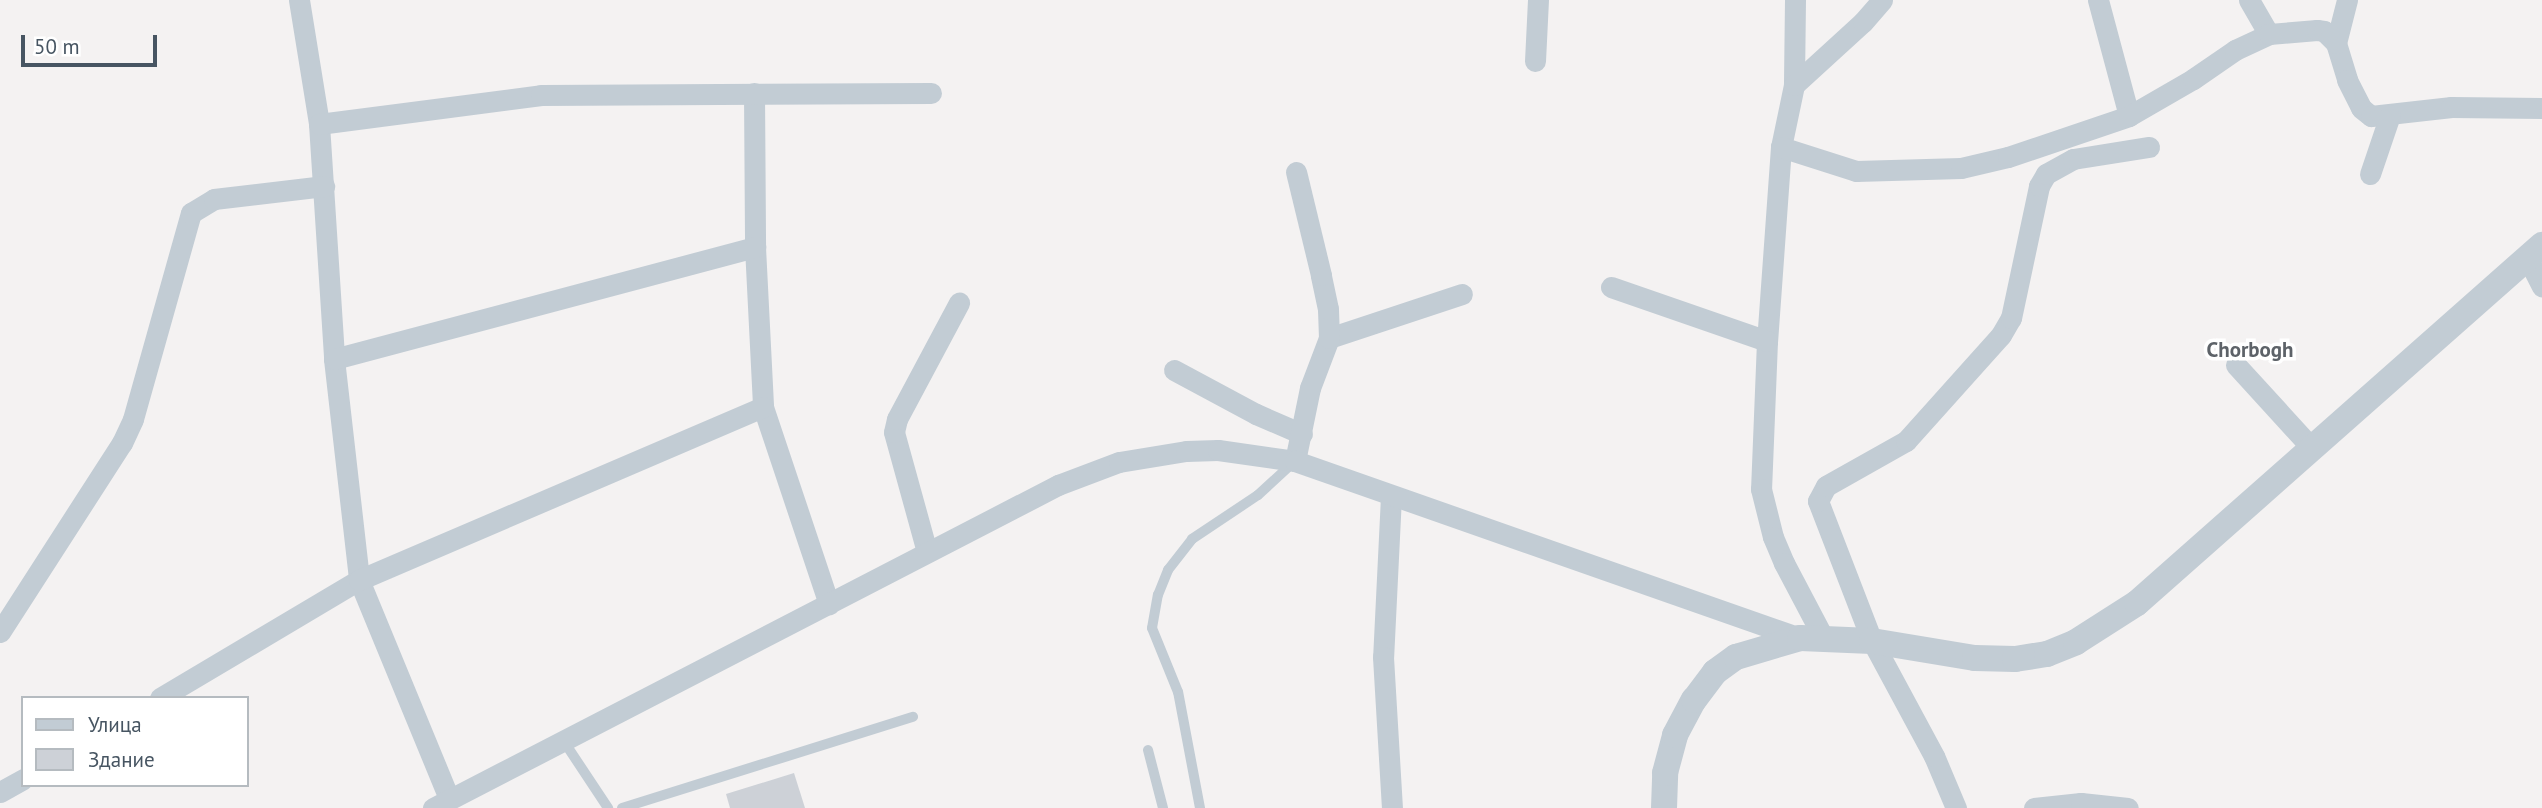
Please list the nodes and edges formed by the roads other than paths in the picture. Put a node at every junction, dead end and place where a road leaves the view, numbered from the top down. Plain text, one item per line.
1 (299, 0) edge
2 (1538, 0) edge
3 (1795, 0) edge
4 (1881, 0) edge
5 (2098, 0) edge
6 (2249, 0) edge
7 (2347, 0) edge
8 (2269, 34) junction
9 (2336, 43) junction
10 (1535, 61) dead end
11 (1794, 85) junction
12 (754, 93) junction
13 (931, 93) dead end
14 (2542, 108) edge
15 (2390, 115) junction
16 (2129, 116) junction
17 (319, 124) junction
18 (2150, 146) dead end
19 (1781, 147) junction
20 (1296, 173) dead end
21 (2370, 174) dead end
22 (324, 186) junction
23 (755, 247) junction
24 (2535, 251) edge
25 (2542, 286) edge
26 (1611, 287) dead end
27 (1462, 294) dead end
28 (959, 303) dead end
29 (1329, 338) junction
30 (1767, 341) junction
31 (334, 359) junction
32 (2236, 365) dead end
33 (1174, 370) dead end
34 (763, 407) junction
35 (1301, 434) junction
36 (2311, 447) junction
37 (1295, 461) junction
38 (1391, 496) junction
39 (927, 552) junction
40 (359, 580) junction
41 (829, 604) junction
42 (0, 632) edge
43 (1812, 639) junction
44 (1872, 641) junction
45 (163, 696) edge
46 (913, 717) dead end
47 (563, 740) junction
48 (1148, 750) dead end
49 (21, 780) edge
50 (0, 792) edge
51 (441, 803) edge
52 (608, 808) edge
53 (622, 808) edge
54 (1163, 808) edge
55 (1199, 808) edge
56 (1392, 808) edge
57 (1664, 808) edge
58 (1956, 808) edge
59 (2034, 808) edge
60 (2128, 808) edge

1 - 17 street
2 - 10 street
3 - 11 street
4 - 11 street
5 - 16 street
6 - 8 street
7 - 9 street
8 - 9 street
8 - 16 street
9 - 15 street
11 - 19 street
12 - 13 street
12 - 17 street
12 - 23 street
14 - 15 street
15 - 21 street
16 - 19 street
17 - 22 street
18 - 44 street
19 - 30 street
20 - 29 street
22 - 31 street
22 - 42 street
23 - 31 street
23 - 34 street
24 - 25 street
24 - 36 street
26 - 30 street
27 - 29 street
28 - 39 street
29 - 35 street
30 - 43 street
31 - 40 street
32 - 36 street
33 - 35 street
34 - 40 street
34 - 41 street
35 - 37 street
36 - 44 street
37 - 38 street
37 - 39 street
37 - 55 lane
38 - 43 street
38 - 56 street
39 - 41 street
40 - 45 street
40 - 51 street
41 - 47 street
43 - 44 street
43 - 57 street
44 - 58 street
46 - 53 lane
47 - 51 street
47 - 52 lane
48 - 54 lane
49 - 50 street
59 - 60 street

